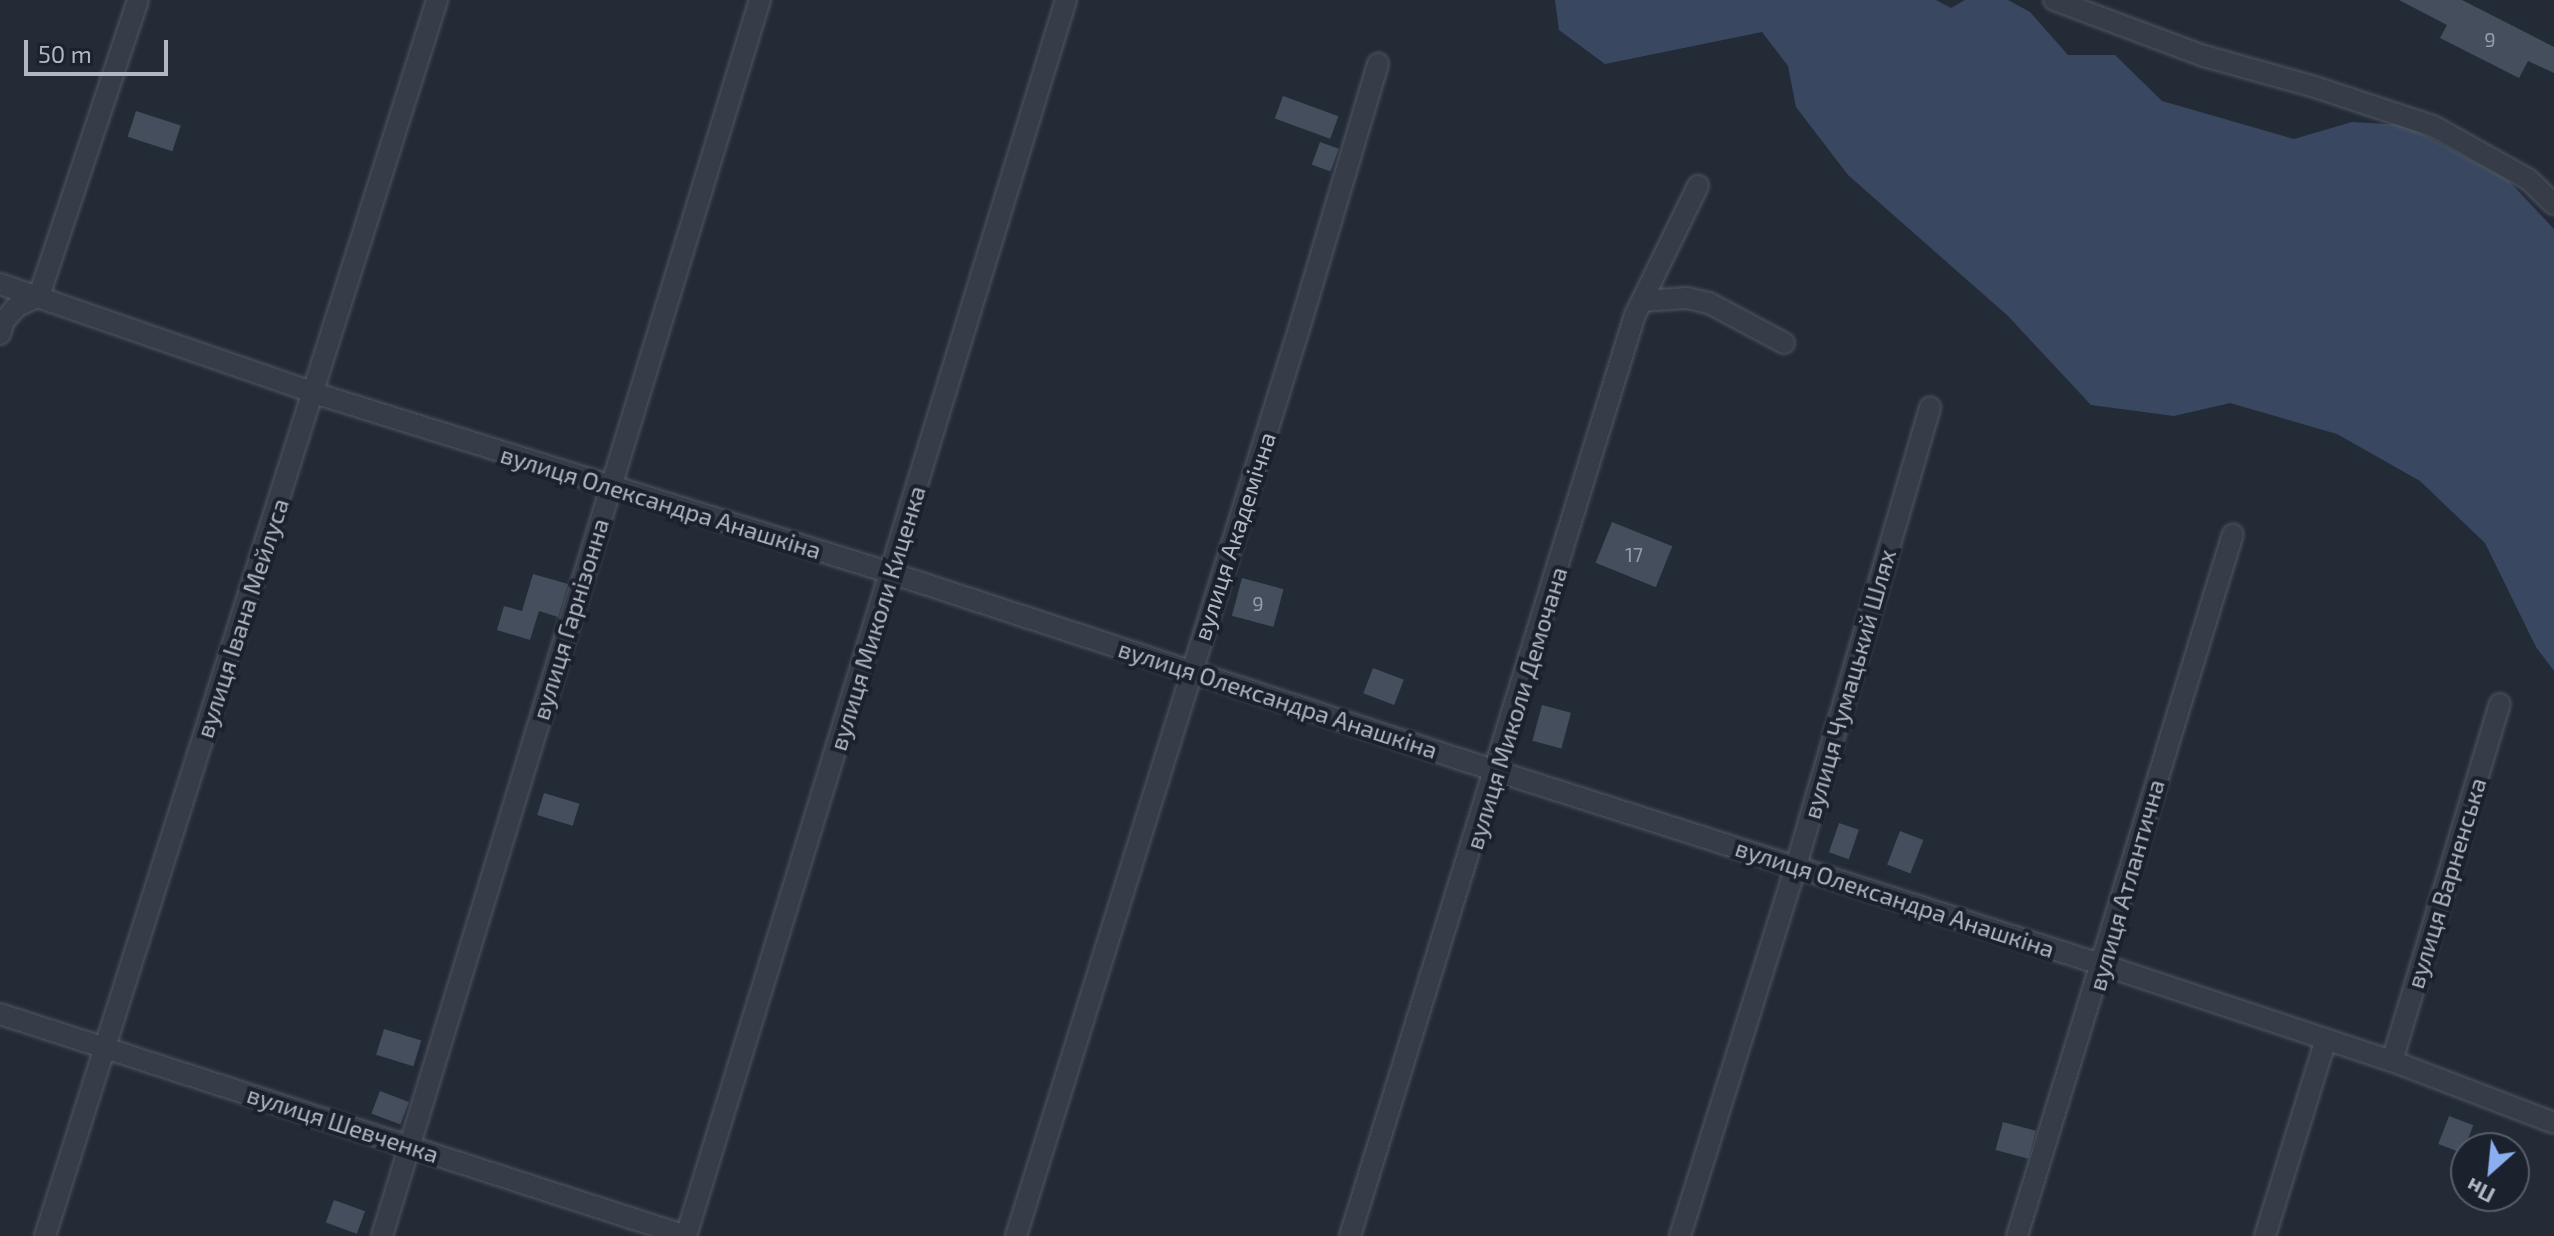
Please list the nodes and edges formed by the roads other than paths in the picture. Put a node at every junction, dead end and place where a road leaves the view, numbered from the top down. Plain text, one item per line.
1 (138, 0) edge
2 (437, 0) edge
3 (760, 0) edge
4 (1066, 0) edge
5 (2054, 0) edge
6 (1378, 64) dead end
7 (1698, 186) dead end
8 (2554, 204) edge
9 (0, 284) edge
10 (39, 296) junction
11 (1642, 301) junction
12 (0, 334) edge
13 (1784, 343) dead end
14 (314, 393) junction
15 (1930, 407) dead end
16 (611, 486) junction
17 (2233, 534) dead end
18 (891, 573) junction
19 (1191, 670) junction
20 (2500, 704) dead end
21 (1496, 771) junction
22 (1796, 866) junction
23 (2103, 965) junction
24 (0, 1014) edge
25 (2325, 1042) junction
26 (102, 1047) junction
27 (2392, 1061) junction
28 (2554, 1123) edge
29 (409, 1146) junction
30 (45, 1236) edge
31 (382, 1236) edge
32 (686, 1236) edge
33 (1016, 1236) edge
34 (1350, 1236) edge
35 (1680, 1236) edge
36 (2017, 1236) edge
37 (2265, 1236) edge

1 - 10 street
2 - 14 street, вулиця Івана Мейлуса
3 - 16 street, вулиця Гарнізонна
4 - 18 street, вулиця Миколи Киценка
5 - 8 street
6 - 19 street, вулиця Академічна
7 - 11 street, вулиця Миколи Демочана
9 - 10 street, вулиця Олександра Анашкіна
10 - 12 street
10 - 14 street, вулиця Олександра Анашкіна
11 - 13 street
11 - 21 street, вулиця Миколи Демочана
14 - 16 street, вулиця Олександра Анашкіна
14 - 26 street, вулиця Івана Мейлуса
15 - 22 street, вулиця Чумацький Шлях
16 - 18 street, вулиця Олександра Анашкіна
16 - 29 street, вулиця Гарнізонна
17 - 23 street, вулиця Атлантична
18 - 19 street, вулиця Олександра Анашкіна
18 - 32 street, вулиця Миколи Киценка
19 - 21 street, вулиця Олександра Анашкіна
19 - 33 street, вулиця Академічна
20 - 27 street, вулиця Варненська
21 - 22 street, вулиця Олександра Анашкіна
21 - 34 street, вулиця Миколи Демочана
22 - 23 street, вулиця Олександра Анашкіна
22 - 35 street, вулиця Чумацький Шлях
23 - 25 street, вулиця Олександра Анашкіна
23 - 36 street, вулиця Атлантична
24 - 26 street, вулиця Шевченка
25 - 27 street, вулиця Олександра Анашкіна
25 - 37 street
26 - 29 street, вулиця Шевченка
26 - 30 street, вулиця Івана Мейлуса
27 - 28 street, вулиця Олександра Анашкіна
29 - 31 street, вулиця Гарнізонна
29 - 32 street, вулиця Шевченка

